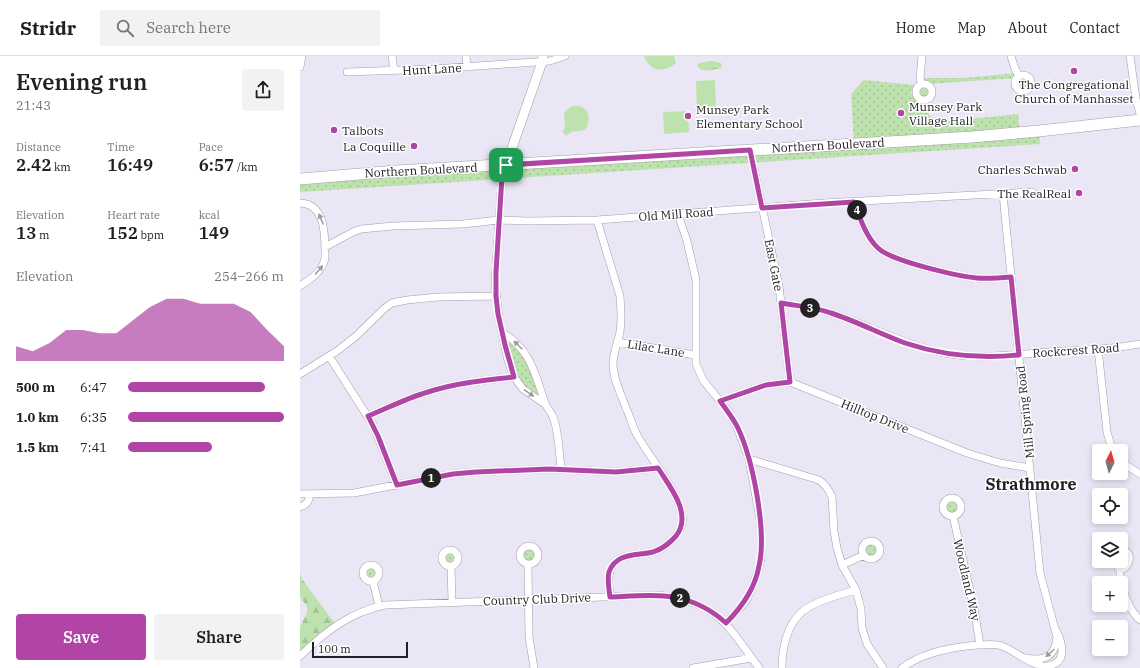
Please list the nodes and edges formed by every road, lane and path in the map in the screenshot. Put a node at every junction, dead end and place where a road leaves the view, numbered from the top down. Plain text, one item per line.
1 (302, 56) edge
2 (392, 56) edge
3 (466, 56) edge
4 (565, 56) edge
5 (922, 56) edge
6 (1011, 56) edge
7 (1130, 56) edge
8 (542, 59) edge
9 (300, 67) edge
10 (467, 67) junction
11 (394, 71) junction
12 (347, 72) dead end
13 (1019, 76) dead end
14 (922, 84) dead end
15 (1140, 114) edge
16 (1140, 120) edge
17 (750, 150) junction
18 (506, 165) junction
19 (300, 178) edge
20 (1032, 192) dead end
21 (1003, 194) junction
22 (854, 202) junction
23 (300, 203) edge
24 (762, 208) junction
25 (678, 214) junction
26 (499, 220) junction
27 (598, 220) junction
28 (325, 247) junction
29 (1011, 277) junction
30 (300, 286) edge
31 (496, 296) junction
32 (781, 303) junction
33 (503, 333) junction
34 (617, 342) junction
35 (1140, 344) edge
36 (1098, 349) junction
37 (695, 354) junction
38 (1019, 355) junction
39 (329, 356) junction
40 (300, 374) edge
41 (514, 377) junction
42 (790, 382) junction
43 (720, 401) junction
44 (546, 405) junction
45 (368, 416) junction
46 (1110, 444) edge
47 (749, 459) junction
48 (1128, 466) edge
49 (658, 468) junction
50 (1030, 468) junction
51 (561, 469) junction
52 (1140, 474) edge
53 (397, 485) junction
54 (300, 494) edge
55 (310, 494) junction
56 (300, 508) edge
57 (953, 516) dead end
58 (1128, 553) edge
59 (864, 555) dead end
60 (528, 564) dead end
61 (842, 565) junction
62 (451, 566) dead end
63 (1120, 568) edge
64 (1128, 568) edge
65 (1120, 576) edge
66 (373, 581) dead end
67 (856, 590) junction
68 (610, 597) junction
69 (529, 599) junction
70 (452, 602) junction
71 (1128, 603) edge
72 (379, 606) junction
73 (1140, 620) edge
74 (726, 623) junction
75 (980, 645) junction
76 (300, 656) edge
77 (752, 658) junction
78 (534, 668) edge
79 (693, 668) edge
80 (759, 668) edge
81 (782, 668) edge
82 (883, 668) edge
83 (902, 668) edge

1 - 9 street
2 - 11 street
3 - 10 street
4 - 8 street, Hunt Lane
5 - 14 street
6 - 13 street
7 - 15 street
8 - 10 street, Hunt Lane
8 - 18 street
10 - 11 street, Hunt Lane
11 - 12 street, Hunt Lane
16 - 17 main road, Northern Boulevard
17 - 18 main road, Northern Boulevard
17 - 24 street, East Gate
18 - 19 main road, Northern Boulevard
18 - 26 street
20 - 21 street, Old Mill Road
21 - 22 street, Old Mill Road
21 - 29 street, Mill Spring Road
22 - 24 street, Old Mill Road
22 - 29 street
28 -> 23 street
24 - 25 street, Old Mill Road
24 - 32 street, East Gate
25 - 27 street, Old Mill Road
25 - 37 street
26 - 27 street, Old Mill Road
26 - 28 street, Old Mill Road
26 - 31 street
27 - 34 street
30 -> 28 street
29 - 38 street, Mill Spring Road
31 - 33 street
31 - 39 street
32 - 38 street, Rockcrest Road
32 - 42 street, East Gate
33 - 41 street
44 -> 33 street
34 - 37 street, Lilac Lane
34 - 49 street
35 - 36 street, Rockcrest Road
36 - 38 street, Rockcrest Road
36 - 46 street
37 - 43 street
38 - 50 street, Mill Spring Road
39 - 40 street
39 - 45 street
41 -> 44 street
41 - 45 street
42 - 43 street, Hilltop Drive
42 - 50 street, Hilltop Drive
43 - 47 street
44 - 51 street
45 - 53 street
47 - 61 street
47 - 74 street
48 - 52 street
49 - 51 street
49 - 68 street
50 - 75 street, Mill Spring Road
51 - 53 street
53 - 55 street
54 - 55 street
55 - 56 street
57 - 75 street, Woodland Way
58 - 64 street
59 - 61 street
60 - 69 street
61 - 67 street
62 - 70 street
63 - 65 street
66 - 72 street
67 - 81 street
67 - 82 street
68 - 69 street, Country Club Drive
68 - 74 street, Country Club Drive
69 - 70 street, Country Club Drive
69 - 78 street
70 - 72 street, Country Club Drive
71 - 73 street
72 - 76 street, Country Club Drive
74 - 77 street, Country Club Drive
75 - 83 street, Mill Spring Road
77 - 79 street
77 - 80 street, Country Club Drive

